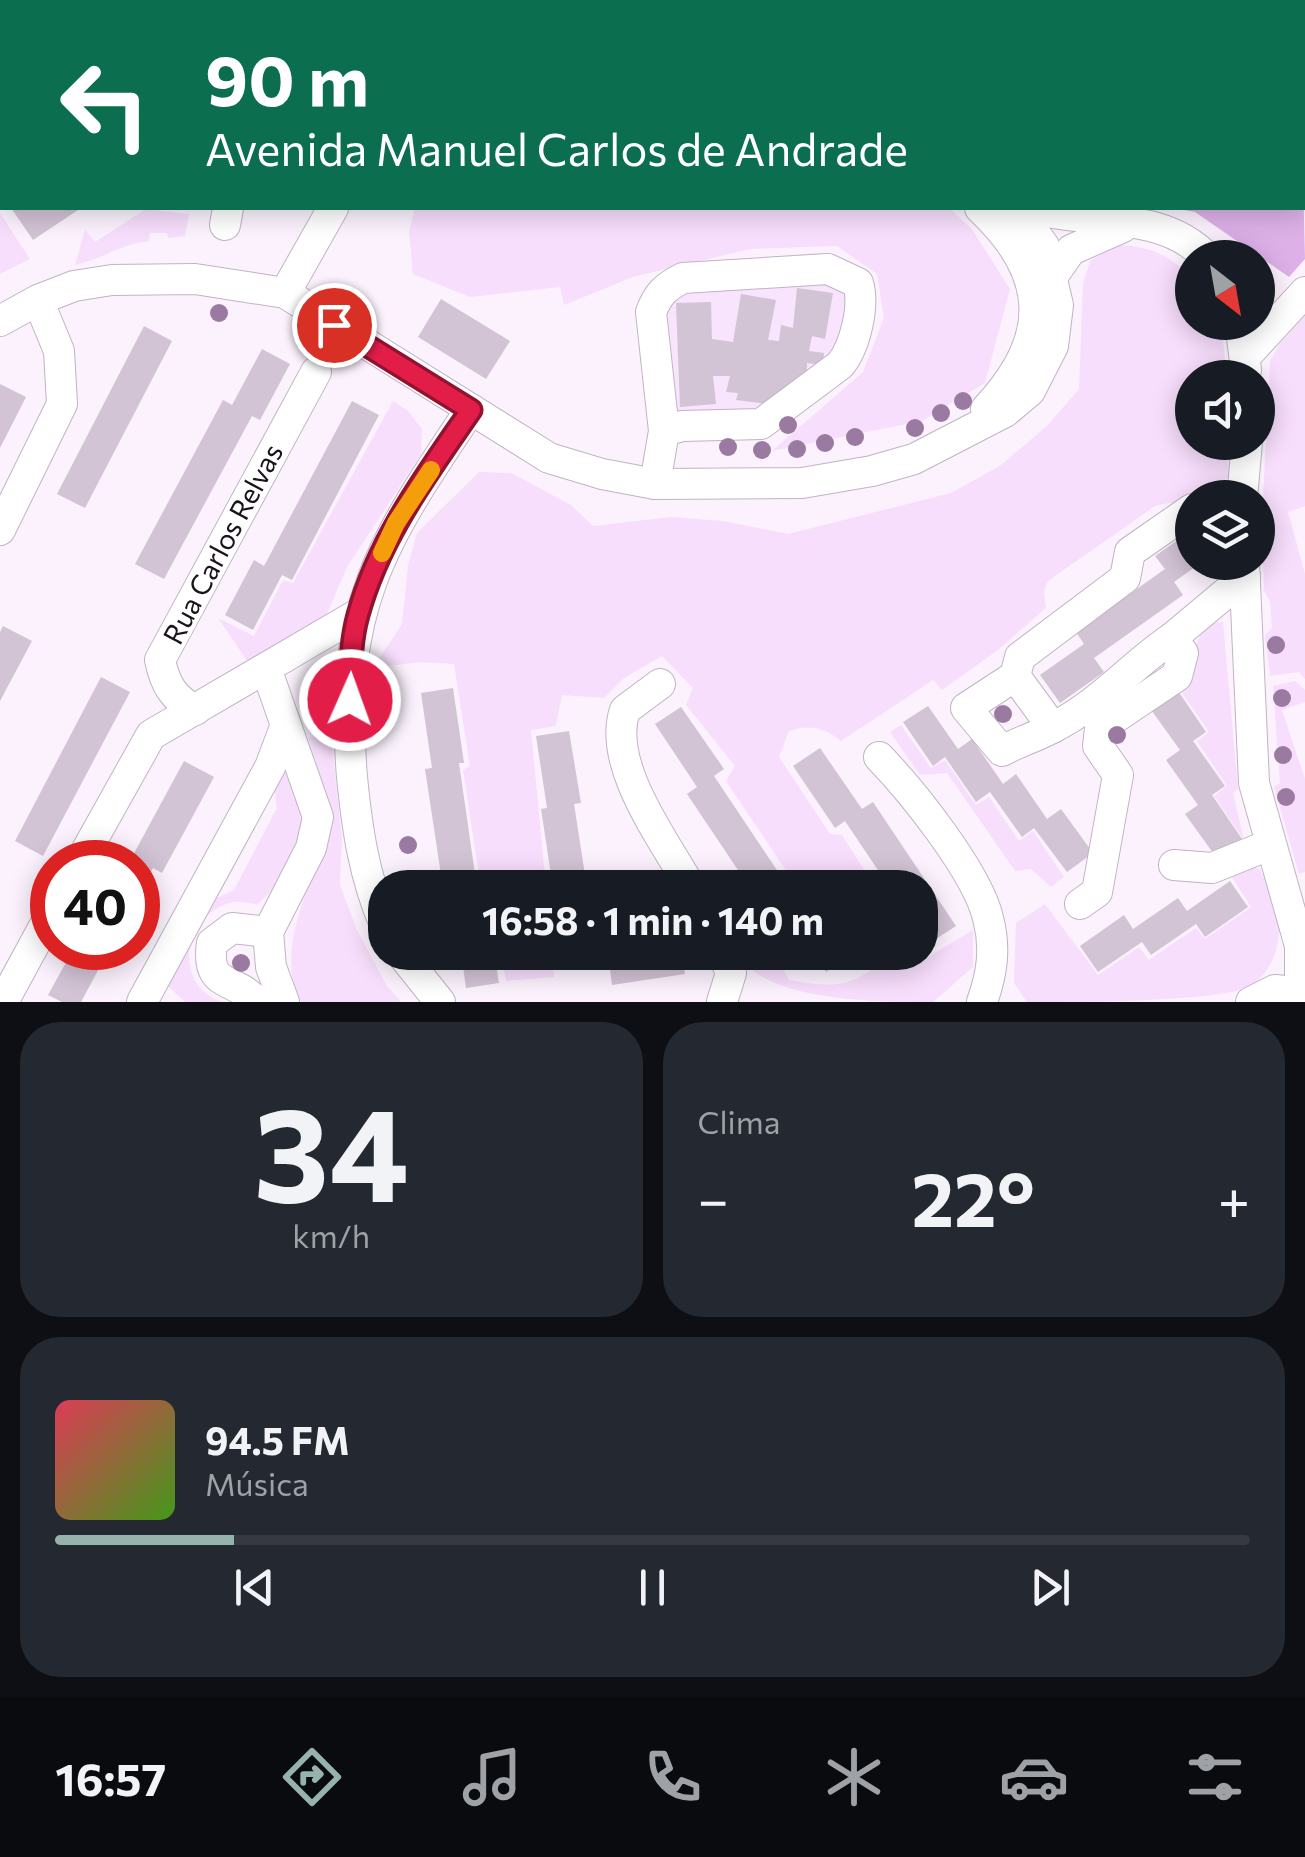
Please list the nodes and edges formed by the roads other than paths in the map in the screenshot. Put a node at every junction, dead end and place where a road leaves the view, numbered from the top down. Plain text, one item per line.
1 (332, 210) edge
2 (982, 210) edge
3 (1018, 210) edge
4 (1041, 210) edge
5 (1130, 224) junction
6 (1186, 240) edge
7 (1052, 272) junction
8 (1305, 292) edge
9 (285, 294) junction
10 (38, 300) junction
11 (1036, 304) junction
12 (0, 321) edge
13 (1252, 360) edge
14 (316, 372) dead end
15 (471, 410) junction
16 (664, 431) junction
17 (960, 436) junction
18 (656, 484) junction
19 (1175, 521) edge
20 (0, 530) edge
21 (1233, 580) edge
22 (1244, 580) edge
23 (358, 614) junction
24 (1172, 638) junction
25 (267, 670) junction
26 (1015, 676) junction
27 (660, 684) dead end
28 (194, 710) junction
29 (285, 727) junction
30 (1053, 728) junction
31 (878, 756) dead end
32 (92, 840) edge
33 (1269, 845) junction
34 (1174, 865) dead end
35 (681, 870) edge
36 (368, 874) edge
37 (1080, 904) dead end
38 (268, 932) junction
39 (30, 952) edge
40 (414, 970) edge
41 (730, 970) edge
42 (1302, 991) edge
43 (3, 1002) edge
44 (142, 1002) edge
45 (258, 1002) edge
46 (284, 1002) edge
47 (440, 1002) edge
48 (722, 1002) edge
49 (982, 1002) edge
50 (1250, 1002) edge

1 - 9 street
2 - 11 street
3 - 7 street
4 - 5 street
5 - 6 street
5 - 7 street
7 - 11 street
7 - 17 street
8 - 13 street
9 - 10 street
9 - 15 street
10 - 12 street
10 - 20 street
11 - 17 street
14 - 28 street, Rua Carlos Relvas
15 - 18 street
15 - 23 street
16 - 16 street
16 - 18 street
17 - 18 street
19 - 26 street
21 - 24 street
22 - 33 street
23 - 25 street
23 - 36 street
24 - 30 street
24 - 37 street
25 - 28 street
25 - 29 street
26 - 30 street
26 - 30 street
27 - 35 street
28 - 32 street
29 - 38 street
29 - 44 street
31 - 49 street
33 - 34 street
33 - 42 street
38 - 45 street
38 - 46 street
39 - 43 street
40 - 47 street
41 - 48 street
42 - 50 street

